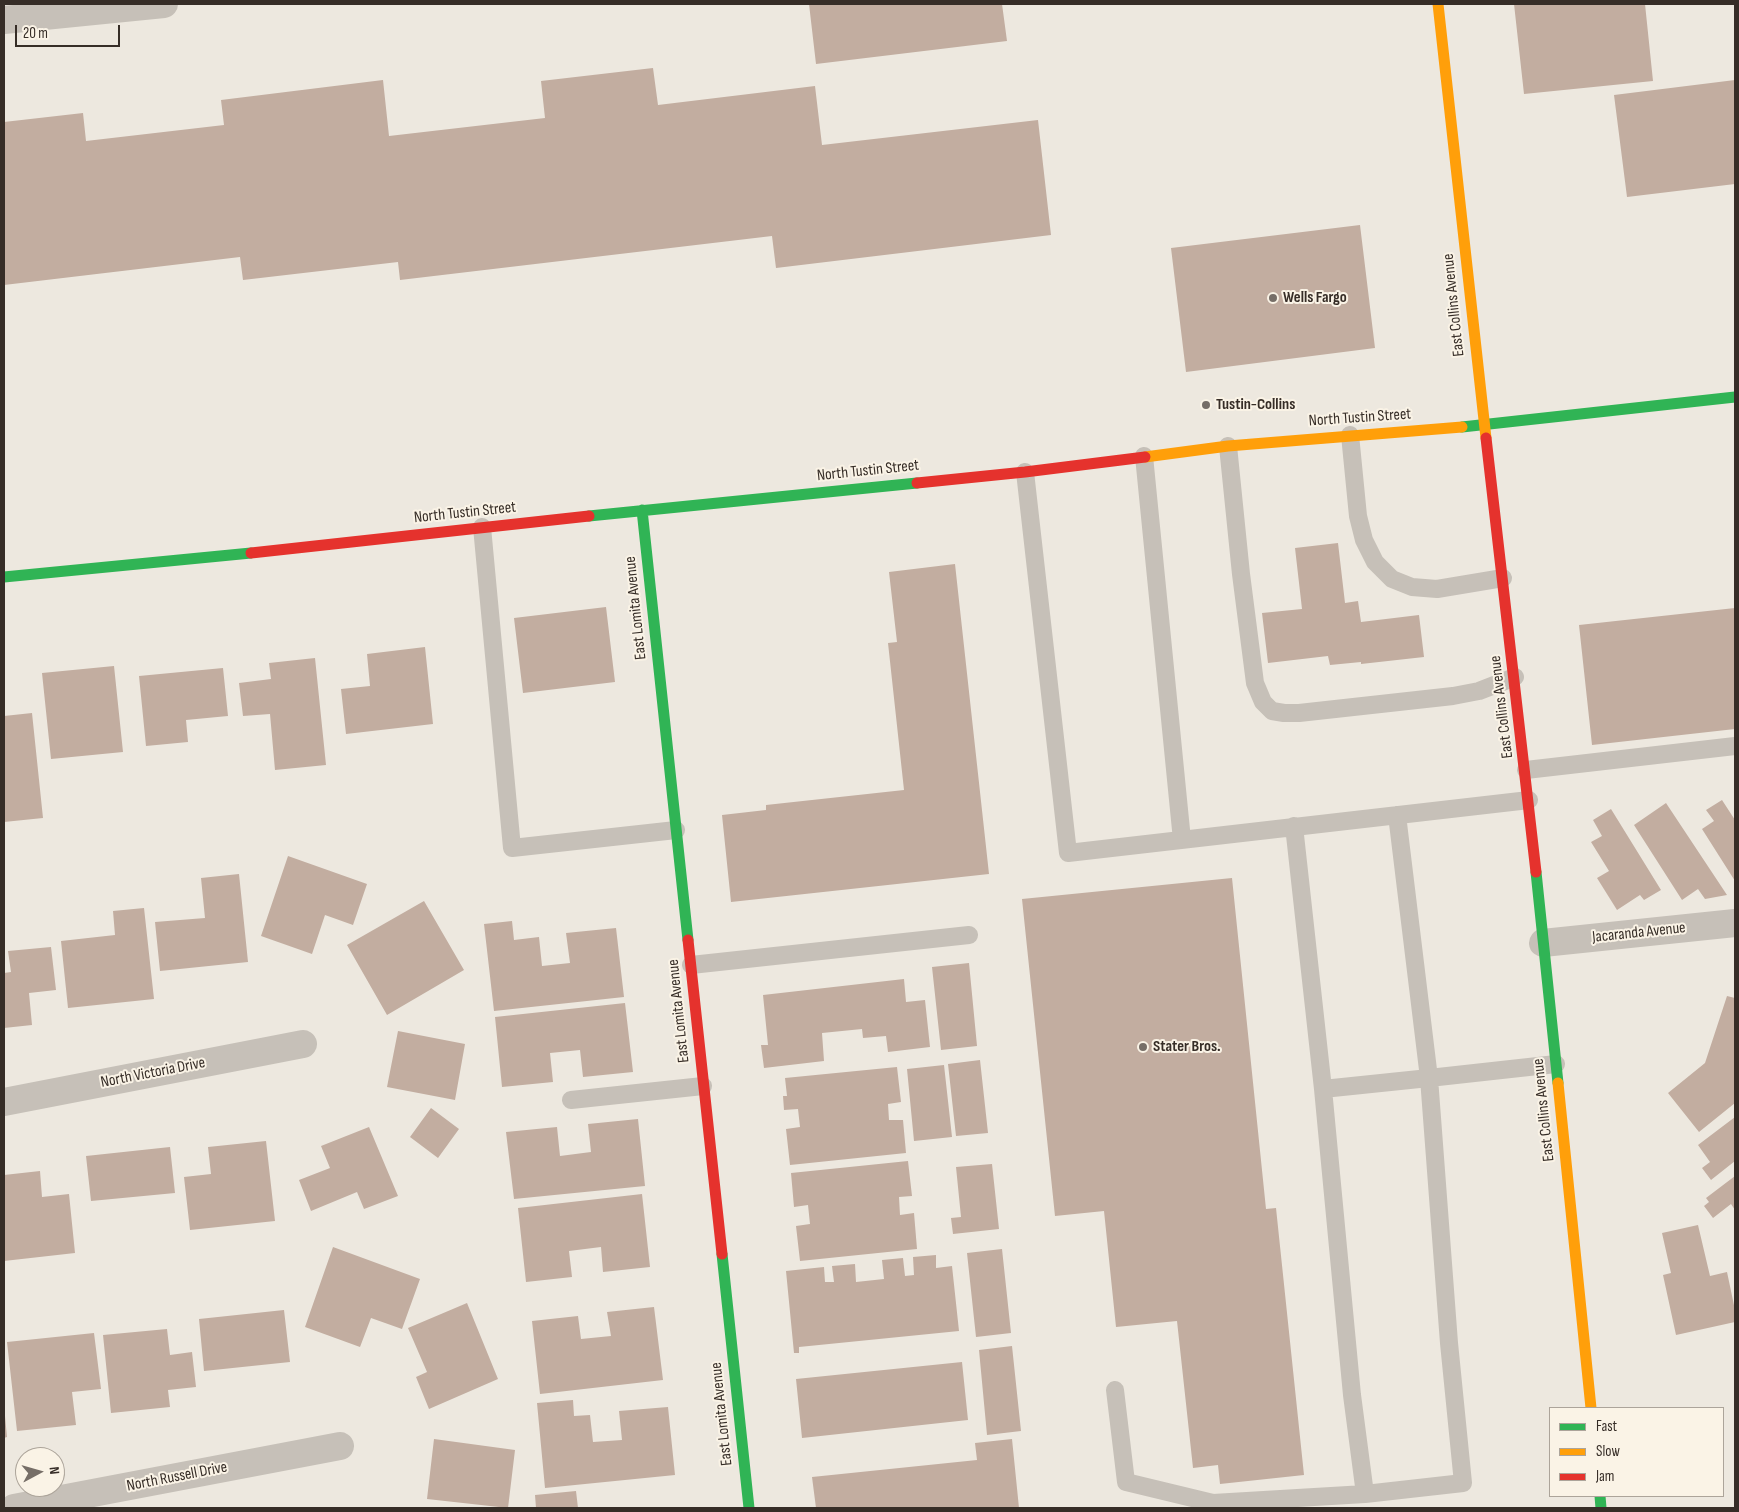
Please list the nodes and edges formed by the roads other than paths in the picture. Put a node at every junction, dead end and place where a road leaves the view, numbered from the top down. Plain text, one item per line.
1 (164, 4) edge
2 (1438, 4) edge
3 (4, 20) edge
4 (1735, 397) edge
5 (1484, 424) junction
6 (1350, 435) junction
7 (1228, 446) junction
8 (1144, 456) junction
9 (1025, 472) junction
10 (642, 510) junction
11 (482, 527) junction
12 (4, 577) edge
13 (1503, 578) junction
14 (1515, 677) junction
15 (1735, 746) edge
16 (1526, 770) junction
17 (1530, 800) junction
18 (1397, 815) junction
19 (1294, 826) junction
20 (676, 830) junction
21 (1182, 840) junction
22 (1735, 923) edge
23 (969, 935) dead end
24 (1543, 943) junction
25 (691, 965) junction
26 (302, 1044) dead end
27 (1556, 1064) junction
28 (1428, 1078) junction
29 (703, 1086) junction
30 (1323, 1089) junction
31 (571, 1100) dead end
32 (4, 1102) edge
33 (1115, 1390) dead end
34 (1591, 1407) edge
35 (340, 1446) dead end
36 (1365, 1494) junction
37 (14, 1508) edge
38 (749, 1508) edge

1 - 3 street
2 - 5 street, East Collins Avenue
4 - 5 street, North Tustin Street
5 - 6 street, North Tustin Street
5 - 13 street, East Collins Avenue
6 - 7 street, North Tustin Street
6 - 13 lane
7 - 8 street, North Tustin Street
7 - 14 lane
8 - 9 street, North Tustin Street
8 - 21 lane
9 - 10 street, North Tustin Street
9 - 21 lane
10 - 11 street, North Tustin Street
10 - 20 street, East Lomita Avenue
11 - 12 street, North Tustin Street
11 - 20 lane
13 - 14 street, East Collins Avenue
14 - 16 street, East Collins Avenue
15 - 16 lane
16 - 17 street, East Collins Avenue
17 - 18 lane
17 - 24 street, East Collins Avenue
18 - 19 lane
18 - 28 lane
19 - 21 lane
19 - 30 lane
20 - 25 street, East Lomita Avenue
22 - 24 street, Jacaranda Avenue
23 - 25 lane
24 - 27 street, East Collins Avenue
25 - 29 street, East Lomita Avenue
26 - 32 street, North Victoria Drive
27 - 28 lane
27 - 34 street, East Collins Avenue
28 - 30 lane
28 - 36 lane
29 - 31 lane
29 - 38 street, East Lomita Avenue
30 - 36 lane
33 - 36 lane
35 - 37 street, North Russell Drive

